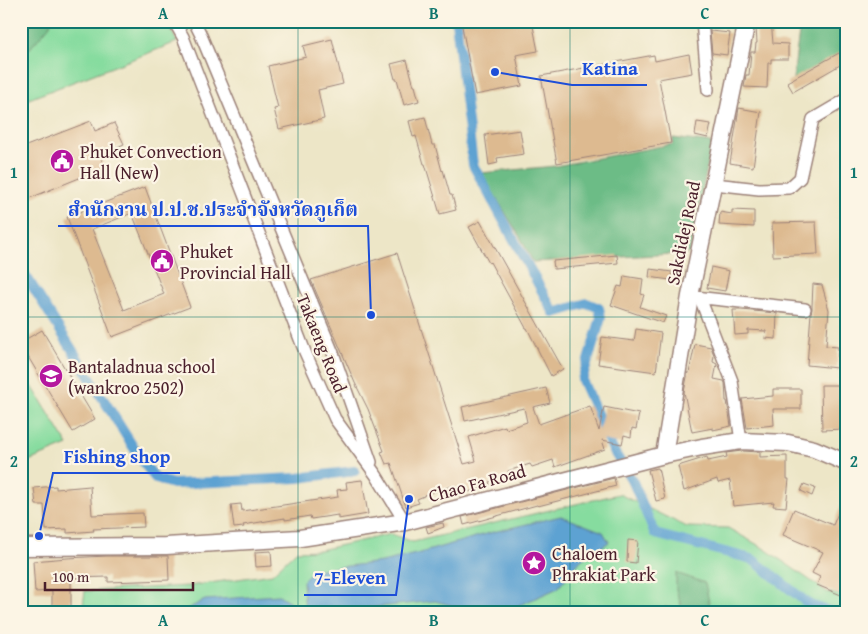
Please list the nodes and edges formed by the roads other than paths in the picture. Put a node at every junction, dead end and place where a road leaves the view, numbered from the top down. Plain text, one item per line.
1 (174, 21) edge
2 (194, 21) edge
3 (702, 21) edge
4 (748, 21) edge
5 (708, 90) dead end
6 (847, 99) edge
7 (714, 184) junction
8 (695, 297) junction
9 (805, 309) dead end
10 (670, 418) junction
11 (741, 441) junction
12 (702, 447) junction
13 (664, 455) junction
14 (847, 463) edge
15 (376, 475) junction
16 (405, 522) junction
17 (21, 547) edge

1 - 15 street, Takaeng Road
2 - 15 street, Takaeng Road
3 - 5 street
4 - 7 main road, Sakdidej Road
6 - 7 street
7 - 8 main road, Sakdidej Road
8 - 9 street
8 - 10 main road, Sakdidej Road
8 - 11 street
10 - 12 main road
10 - 13 main road, Sakdidej Road
11 - 12 main road, Chao Fa Road
11 - 14 main road, Chao Fa Road
12 - 13 main road, Chao Fa Road
13 - 16 main road, Chao Fa Road
15 - 16 street, Takaeng Road
16 - 17 main road, Chao Fa Road

